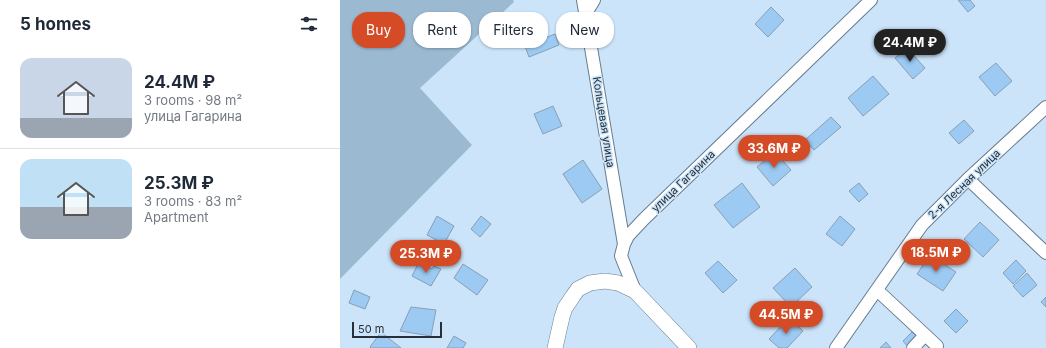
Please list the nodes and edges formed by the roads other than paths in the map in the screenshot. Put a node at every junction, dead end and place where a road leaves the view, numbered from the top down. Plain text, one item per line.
1 (583, 0) edge
2 (594, 0) edge
3 (870, 0) edge
4 (586, 12) edge
5 (587, 12) edge
6 (592, 48) edge
7 (1046, 107) edge
8 (968, 179) junction
9 (624, 244) junction
10 (1046, 253) edge
11 (635, 290) junction
12 (877, 290) junction
13 (925, 335) junction
14 (936, 346) dead end
15 (555, 348) edge
16 (689, 348) edge
17 (836, 348) edge
18 (913, 348) edge

1 - 4 street, Кольцевая улица
2 - 5 street
3 - 9 street, улица Гагарина
6 - 9 street, Кольцевая улица
7 - 8 street, 2-я Лесная улица
8 - 10 street
8 - 12 street, 2-я Лесная улица
9 - 11 street
11 - 15 main road
11 - 16 main road
12 - 13 street
12 - 17 street, 2-я Лесная улица
13 - 14 street
13 - 18 street

